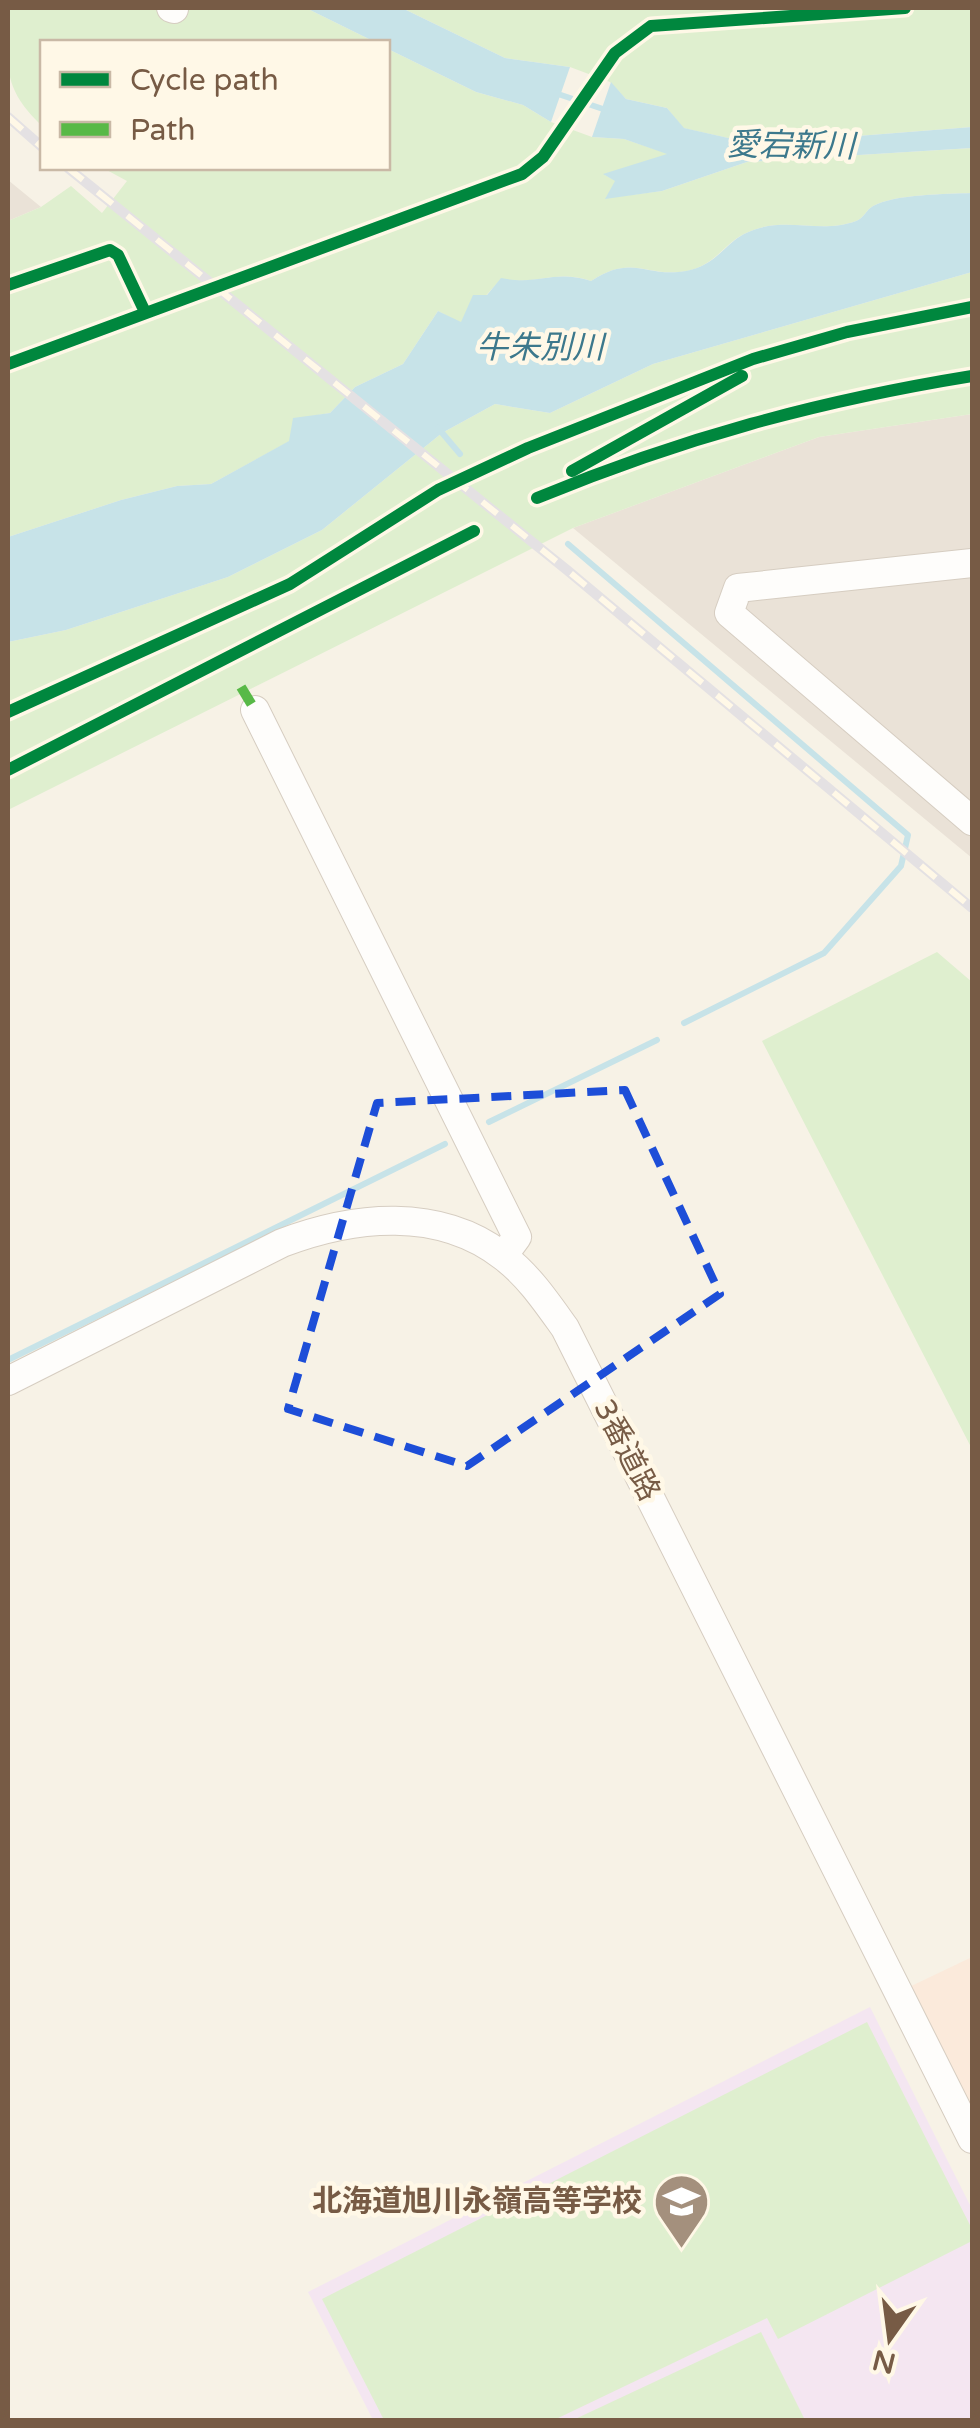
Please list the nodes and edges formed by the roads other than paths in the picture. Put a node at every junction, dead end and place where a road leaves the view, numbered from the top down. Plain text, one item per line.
1 (972, 562) edge
2 (255, 710) dead end
3 (972, 820) edge
4 (504, 1256) junction
5 (8, 1381) edge
6 (972, 2139) edge

1 - 3 street
2 - 4 street
4 - 5 street, 3番道路
4 - 6 street, 3番道路

